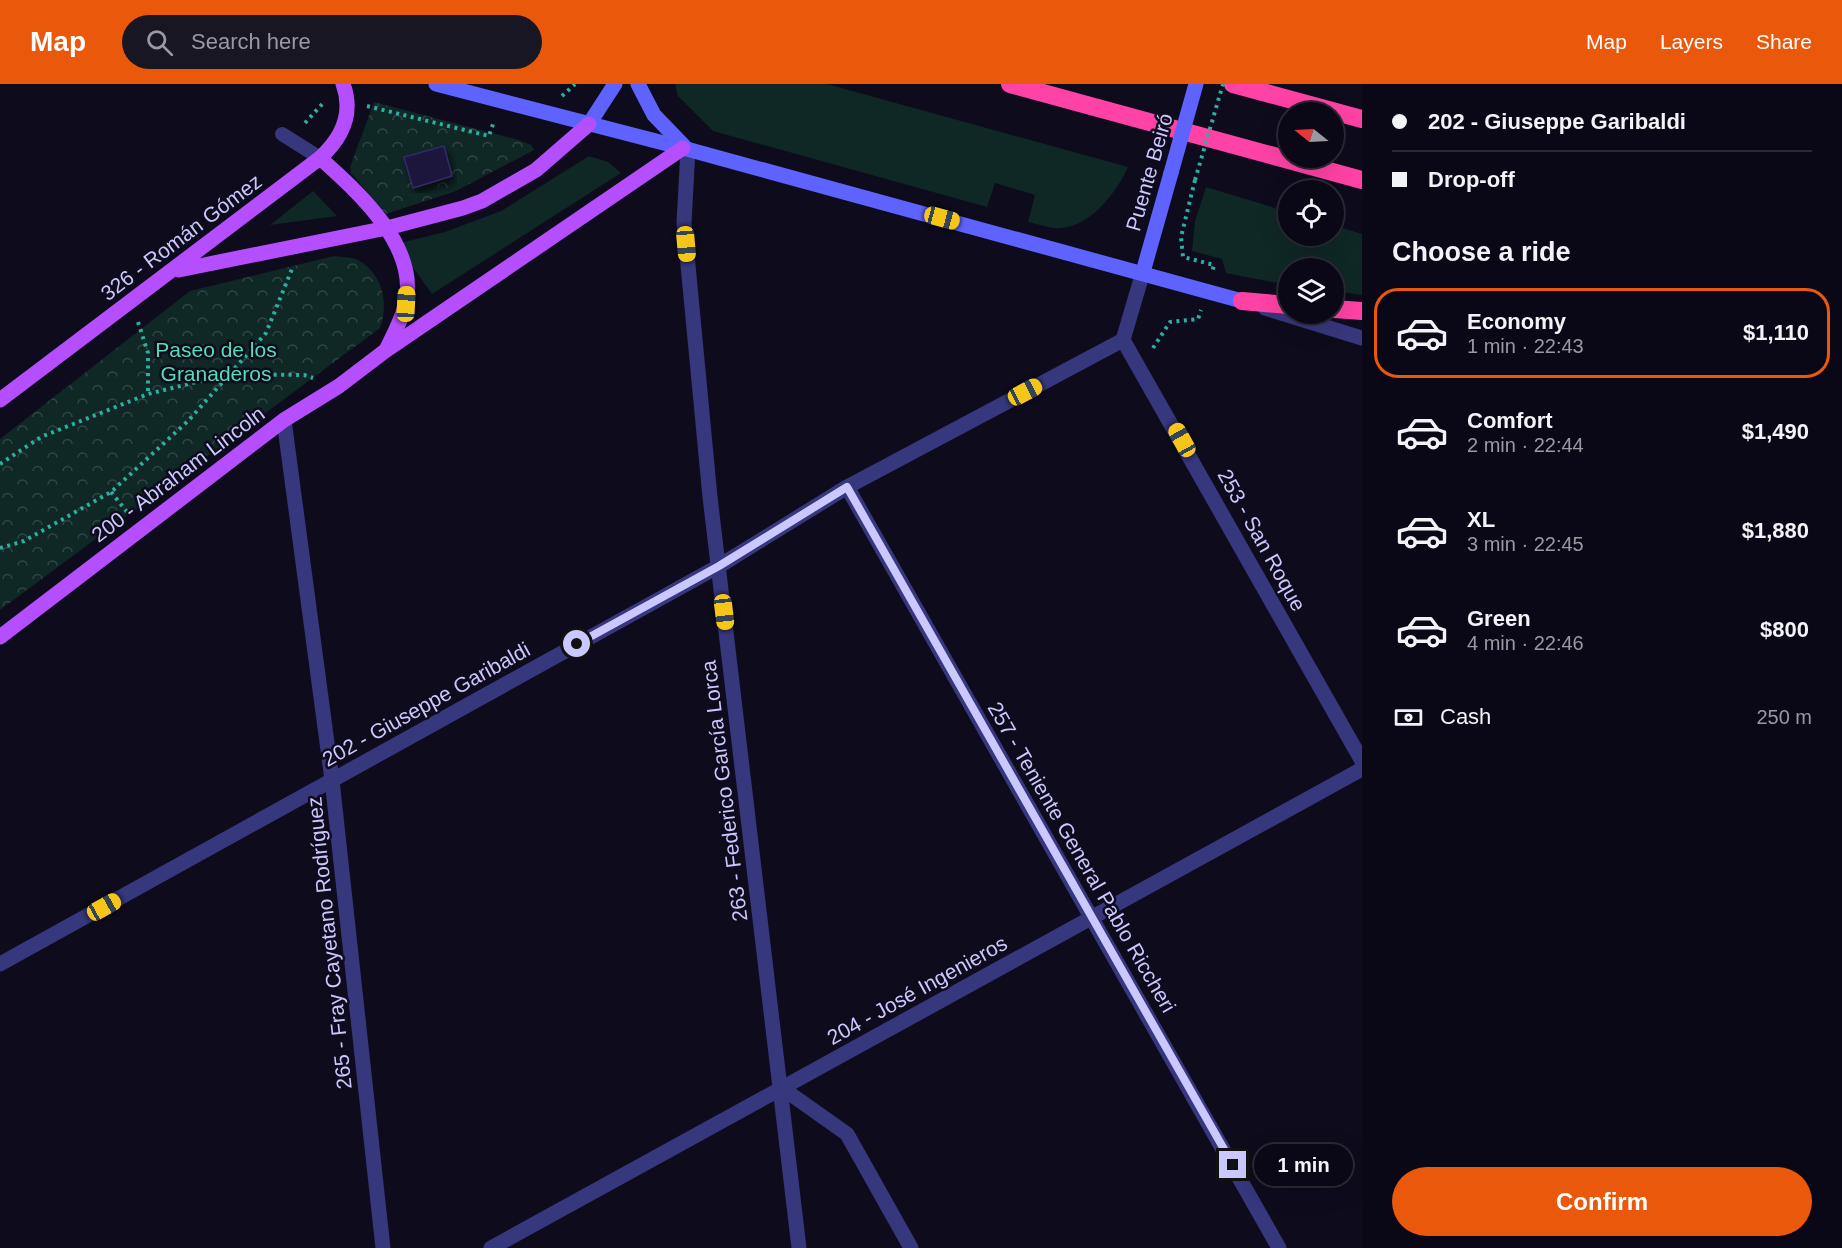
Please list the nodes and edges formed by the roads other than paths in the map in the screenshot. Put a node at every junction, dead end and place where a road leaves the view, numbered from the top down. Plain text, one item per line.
1 (343, 84) edge
2 (436, 84) edge
3 (615, 84) edge
4 (638, 84) edge
5 (1010, 84) edge
6 (1196, 84) edge
7 (1233, 84) edge
8 (1362, 119) edge
9 (589, 124) junction
10 (287, 137) road end
11 (686, 149) junction
12 (320, 158) junction
13 (1362, 180) edge
14 (387, 228) junction
15 (172, 271) junction
16 (1143, 272) junction
17 (1242, 301) junction
18 (1278, 304) edge
19 (1344, 310) edge
20 (1362, 311) edge
21 (1362, 338) edge
22 (1123, 340) junction
23 (385, 351) junction
24 (0, 400) edge
25 (284, 420) junction
26 (847, 487) junction
27 (719, 566) junction
28 (0, 637) edge
29 (1362, 761) edge
30 (1362, 769) edge
31 (332, 780) junction
32 (1093, 918) junction
33 (0, 964) edge
34 (782, 1088) junction
35 (383, 1248) edge
36 (491, 1248) edge
37 (799, 1248) edge
38 (911, 1248) edge
39 (1279, 1248) edge

1 - 12 main road, 326 - Román Gómez
2 - 9 main road
3 - 9 main road
4 - 11 main road
5 - 13 highway
6 - 16 main road, Puente Beiró, bridge
7 - 8 highway
9 - 11 main road
9 - 14 main road
10 - 12 lane
11 - 16 main road
11 - 23 main road, 200 - Abraham Lincoln
11 - 27 street, 263 - Federico García Lorca
12 - 14 main road
12 - 15 main road, 326 - Román Gómez
14 - 15 main road
14 - 23 main road
15 - 24 main road, 326 - Román Gómez
16 - 17 main road
16 - 22 street
17 - 18 highway
17 - 21 street
19 - 20 highway
22 - 26 street, 202 - Giuseppe Garibaldi
22 - 29 street, 253 - San Roque
23 - 25 main road, 200 - Abraham Lincoln
25 - 28 main road, 200 - Abraham Lincoln
25 - 31 street, 265 - Fray Cayetano Rodríguez
26 - 27 street, 202 - Giuseppe Garibaldi
26 - 32 street, 257 - Teniente General Pablo Riccheri
27 - 31 street, 202 - Giuseppe Garibaldi
27 - 34 street, 263 - Federico García Lorca
30 - 32 street, 204 - José Ingenieros
31 - 33 street, 202 - Giuseppe Garibaldi
31 - 35 street, 265 - Fray Cayetano Rodríguez
32 - 34 street, 204 - José Ingenieros
32 - 39 street, 257 - Teniente General Pablo Riccheri
34 - 36 street, 204 - José Ingenieros
34 - 37 street, 263 - Federico García Lorca
34 - 38 street

